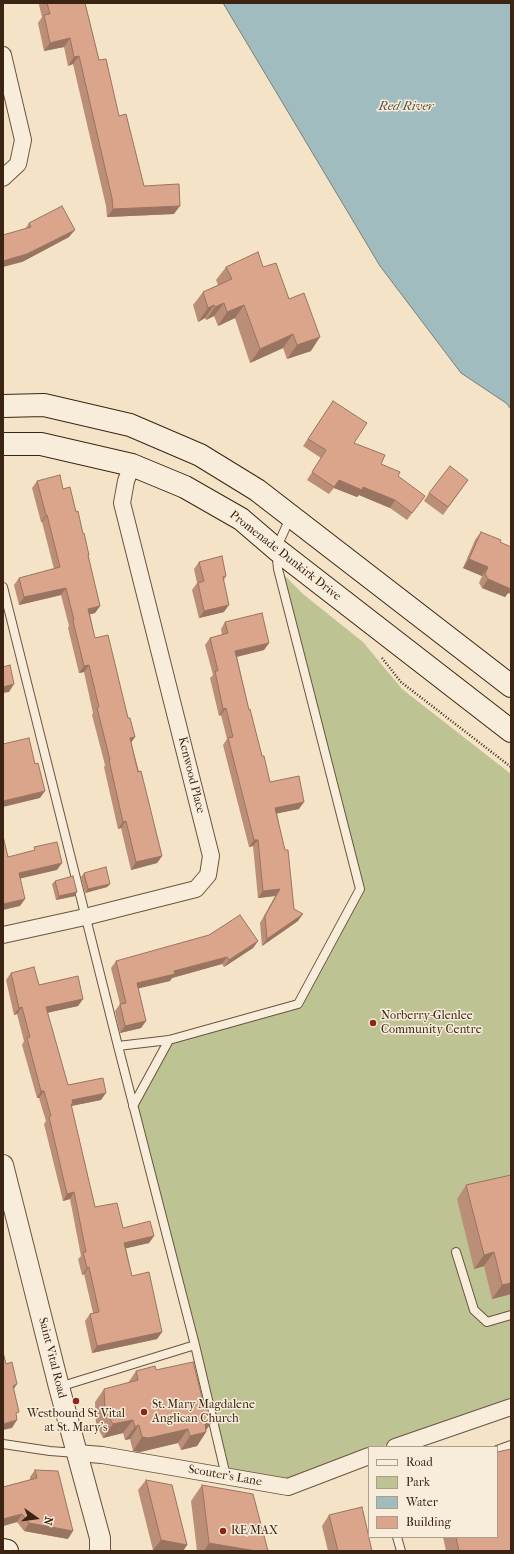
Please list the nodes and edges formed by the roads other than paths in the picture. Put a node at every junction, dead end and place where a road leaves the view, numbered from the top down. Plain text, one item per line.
1 (3, 55) edge
2 (3, 178) edge
3 (3, 406) edge
4 (3, 444) edge
5 (132, 465) junction
6 (291, 516) junction
7 (276, 549) junction
8 (3, 587) edge
9 (511, 686) edge
10 (511, 731) edge
11 (85, 917) junction
12 (3, 935) edge
13 (169, 1040) junction
14 (118, 1046) junction
15 (133, 1106) junction
16 (3, 1165) edge
17 (456, 1252) dead end
18 (511, 1315) edge
19 (195, 1345) junction
20 (59, 1387) junction
21 (511, 1407) edge
22 (3, 1444) edge
23 (511, 1445) edge
24 (398, 1446) edge
25 (498, 1450) edge
26 (76, 1453) junction
27 (368, 1456) edge
28 (226, 1476) junction
29 (397, 1538) edge
30 (3, 1550) edge
31 (7, 1551) edge
32 (100, 1551) edge
33 (400, 1551) edge

1 - 2 street
3 - 6 main road
4 - 5 main road, Promenade Dunkirk Drive
5 - 7 main road, Promenade Dunkirk Drive
5 - 11 street, Kenwood Place
6 - 7 lane
6 - 9 main road
7 - 10 main road, Promenade Dunkirk Drive
7 - 13 lane
8 - 11 lane
11 - 12 street, Kenwood Place
11 - 14 lane
13 - 14 lane
13 - 15 lane
14 - 15 lane
15 - 19 lane
16 - 20 street, Saint Vital Road
17 - 18 lane
19 - 20 lane
19 - 28 lane
20 - 26 street, Saint Vital Road
21 - 24 street
22 - 26 lane
23 - 25 lane
26 - 28 street, Scouter's Lane
26 - 32 street, Saint Vital Road
27 - 28 street, Scouter's Lane
29 - 33 lane
30 - 31 main road

